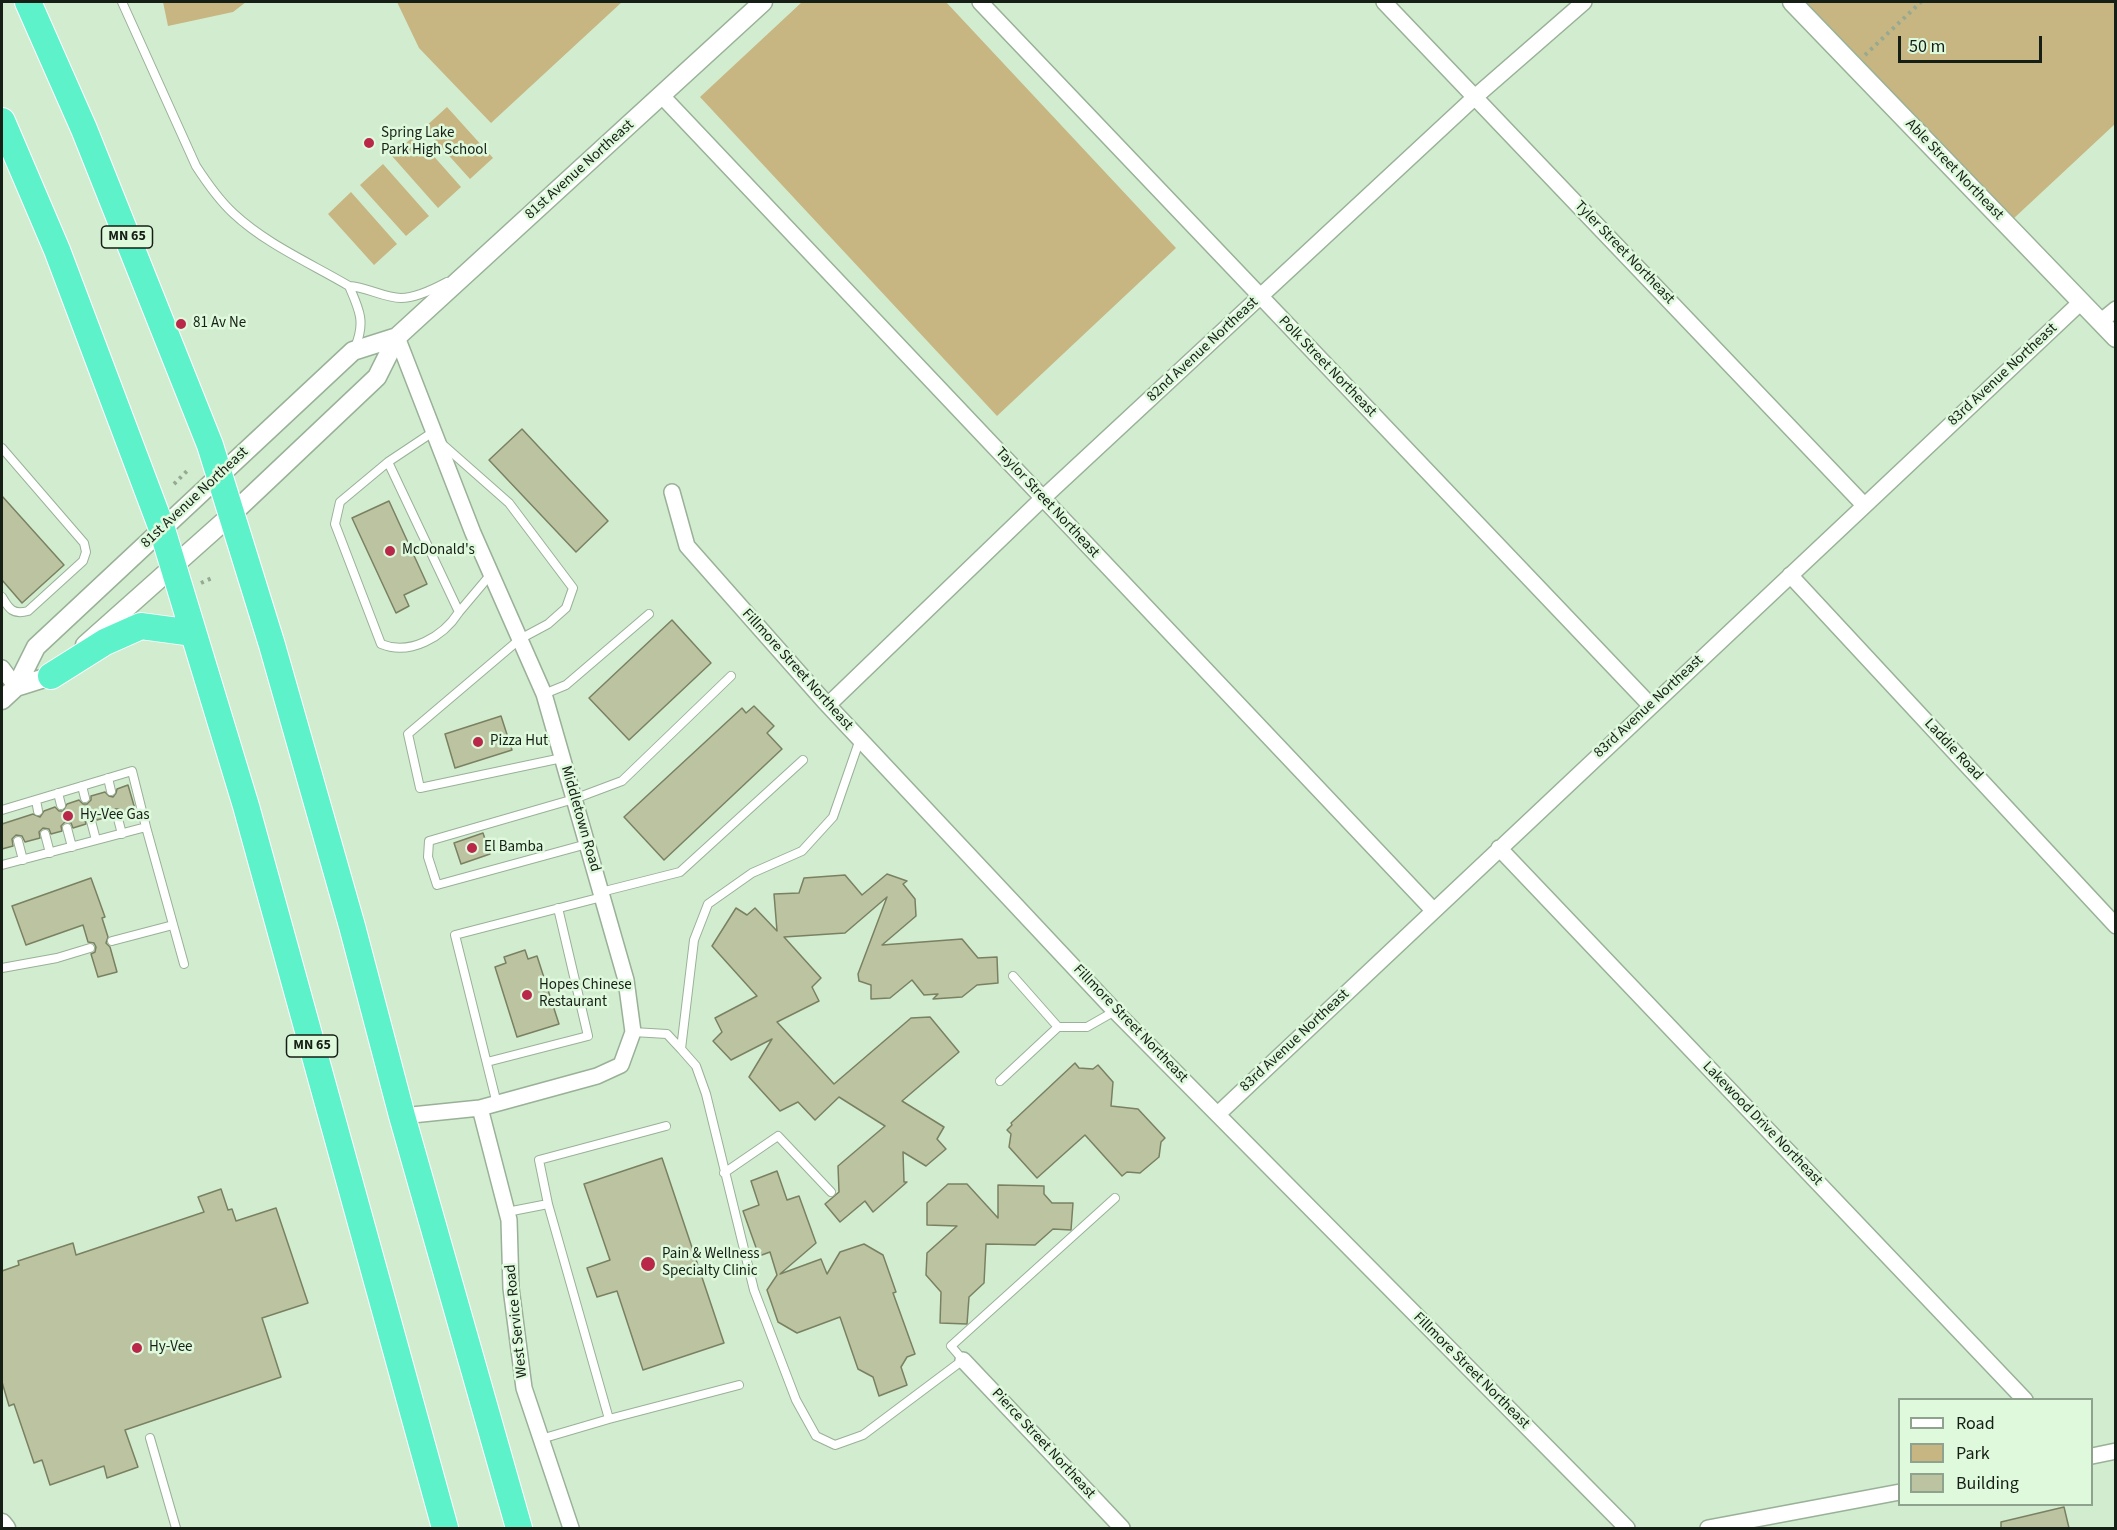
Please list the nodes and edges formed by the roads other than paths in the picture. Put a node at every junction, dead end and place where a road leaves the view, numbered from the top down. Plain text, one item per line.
1 (28, 2) edge
2 (122, 2) edge
3 (763, 2) edge
4 (980, 2) edge
5 (1384, 2) edge
6 (1584, 2) edge
7 (1792, 2) edge
8 (662, 96) junction
9 (1475, 97) junction
10 (2, 121) edge
11 (465, 274) junction
12 (349, 286) junction
13 (1260, 296) junction
14 (2081, 302) junction
15 (2115, 309) edge
16 (2100, 322) junction
17 (397, 337) junction
18 (2115, 338) edge
19 (353, 351) junction
20 (434, 435) junction
21 (2, 448) edge
22 (388, 462) junction
23 (220, 475) junction
24 (672, 492) dead end
25 (1043, 498) junction
26 (1864, 505) junction
27 (231, 515) junction
28 (162, 529) junction
29 (173, 566) junction
30 (491, 574) junction
31 (1790, 575) junction
32 (2, 597) edge
33 (459, 612) junction
34 (650, 614) dead end
35 (194, 633) junction
36 (520, 639) junction
37 (2, 668) edge
38 (51, 676) junction
39 (731, 676) dead end
40 (16, 687) junction
41 (544, 694) junction
42 (2, 700) edge
43 (828, 705) junction
44 (1651, 706) junction
45 (860, 739) junction
46 (562, 758) junction
47 (802, 760) dead end
48 (108, 778) junction
49 (82, 786) junction
50 (111, 791) dead end
51 (58, 793) junction
52 (85, 798) dead end
53 (574, 799) junction
54 (36, 800) junction
55 (61, 805) dead end
56 (5, 808) edge
57 (39, 810) dead end
58 (117, 815) dead end
59 (12, 818) dead end
60 (91, 821) dead end
61 (146, 827) junction
62 (67, 828) dead end
63 (45, 834) dead end
64 (122, 834) junction
65 (96, 840) junction
66 (18, 841) dead end
67 (587, 844) junction
68 (72, 847) junction
69 (1499, 848) junction
70 (50, 853) junction
71 (23, 860) junction
72 (2, 866) edge
73 (602, 895) junction
74 (558, 908) junction
75 (1433, 910) junction
76 (173, 925) junction
77 (2115, 926) edge
78 (112, 941) dead end
79 (90, 948) dead end
80 (184, 964) dead end
81 (2, 968) edge
82 (1013, 976) dead end
83 (1115, 1011) junction
84 (1058, 1027) junction
85 (633, 1032) junction
86 (681, 1049) junction
87 (487, 1062) junction
88 (1000, 1081) dead end
89 (497, 1104) junction
90 (480, 1108) junction
91 (1218, 1114) junction
92 (402, 1116) junction
93 (666, 1126) dead end
94 (724, 1173) junction
95 (831, 1192) dead end
96 (1114, 1197) dead end
97 (548, 1204) junction
98 (507, 1212) junction
99 (963, 1360) junction
100 (739, 1386) dead end
101 (2023, 1398) edge
102 (609, 1419) junction
103 (150, 1438) dead end
104 (541, 1439) junction
105 (2115, 1451) edge
106 (2093, 1456) edge
107 (1898, 1492) edge
108 (2, 1523) edge
109 (519, 1525) edge
110 (6, 1528) edge
111 (176, 1528) edge
112 (445, 1528) edge
113 (571, 1528) edge
114 (1122, 1528) edge
115 (1627, 1528) edge
116 (1708, 1528) edge

1 - 23 highway, MN 65
2 - 12 lane
3 - 8 street, 81st Avenue Northeast
4 - 13 street, Polk Street Northeast
5 - 9 street, Tyler Street Northeast
6 - 9 street, 82nd Avenue Northeast
7 - 14 street, Able Street Northeast
8 - 11 street, 81st Avenue Northeast
8 - 25 street, Taylor Street Northeast
9 - 13 street, 82nd Avenue Northeast
9 - 26 street, Tyler Street Northeast
10 - 28 highway, MN 65
11 - 12 lane
11 - 17 street, 81st Avenue Northeast
12 - 19 lane
13 - 25 street, 82nd Avenue Northeast
13 - 44 street, Polk Street Northeast
14 - 16 street, Able Street Northeast
14 - 26 street, 83rd Avenue Northeast
15 - 16 street
16 - 18 street, Able Street Northeast
17 - 19 street, 81st Avenue Northeast
17 - 20 street, Middletown Road
17 - 27 street, 81st Avenue Northeast
19 - 23 street, 81st Avenue Northeast
20 - 22 lane
20 - 30 street, Middletown Road
20 - 36 lane
21 - 32 lane
22 - 33 lane
22 - 33 lane
23 - 27 highway, MN 65
23 - 28 street, 81st Avenue Northeast
24 - 43 street, Fillmore Street Northeast
25 - 43 street, 82nd Avenue Northeast
25 - 75 street, Taylor Street Northeast
26 - 31 street, 83rd Avenue Northeast
27 - 29 street, 81st Avenue Northeast
27 - 92 highway, MN 65
28 - 29 highway, MN 65
28 - 40 street, 81st Avenue Northeast
29 - 35 highway, MN 65
29 - 38 street, 81st Avenue Northeast
30 - 33 lane
30 - 36 street, Middletown Road
31 - 44 street, 83rd Avenue Northeast
31 - 77 street, Laddie Road
34 - 41 lane
35 - 38 highway
35 - 112 highway, MN 65
36 - 41 street, Middletown Road
36 - 46 lane
37 - 40 street
38 - 40 street, 81st Avenue Northeast
39 - 53 lane
40 - 42 street, 81st Avenue Northeast
41 - 46 street, Middletown Road
43 - 45 street, Fillmore Street Northeast
44 - 69 street, 83rd Avenue Northeast
45 - 83 street, Fillmore Street Northeast
45 - 86 lane
46 - 53 street, Middletown Road
47 - 73 lane
48 - 49 lane
48 - 50 lane
48 - 61 lane
49 - 51 lane
49 - 52 lane
51 - 54 lane
51 - 55 lane
53 - 67 street, Middletown Road
53 - 67 lane
54 - 56 lane
54 - 57 lane
56 - 59 lane
58 - 64 lane
60 - 65 lane
61 - 64 lane
61 - 76 lane
62 - 68 lane
63 - 70 lane
64 - 65 lane
65 - 68 lane
66 - 71 lane
67 - 73 street, Middletown Road
68 - 70 lane
69 - 75 street, 83rd Avenue Northeast
69 - 101 street, Lakewood Drive Northeast
70 - 71 lane
71 - 72 lane
73 - 74 lane
73 - 85 street, Middletown Road
74 - 87 lane
74 - 87 lane
75 - 91 street, 83rd Avenue Northeast
76 - 78 lane
76 - 80 lane
79 - 81 lane
82 - 84 lane
83 - 84 lane
83 - 91 street, Fillmore Street Northeast
84 - 88 lane
85 - 86 lane
85 - 89 street, Middletown Road
86 - 94 lane
87 - 89 lane
89 - 90 street, Middletown Road
90 - 92 street, Middletown Road
90 - 98 street, West Service Road
91 - 115 street, Fillmore Street Northeast
92 - 109 highway, MN 65
93 - 97 lane
94 - 95 lane
94 - 99 lane
96 - 99 lane
97 - 98 lane
97 - 102 lane
98 - 104 street, West Service Road
99 - 114 street, Pierce Street Northeast
100 - 102 lane
102 - 104 lane
103 - 111 lane
104 - 113 street, West Service Road
105 - 106 street
107 - 116 street
108 - 110 street

